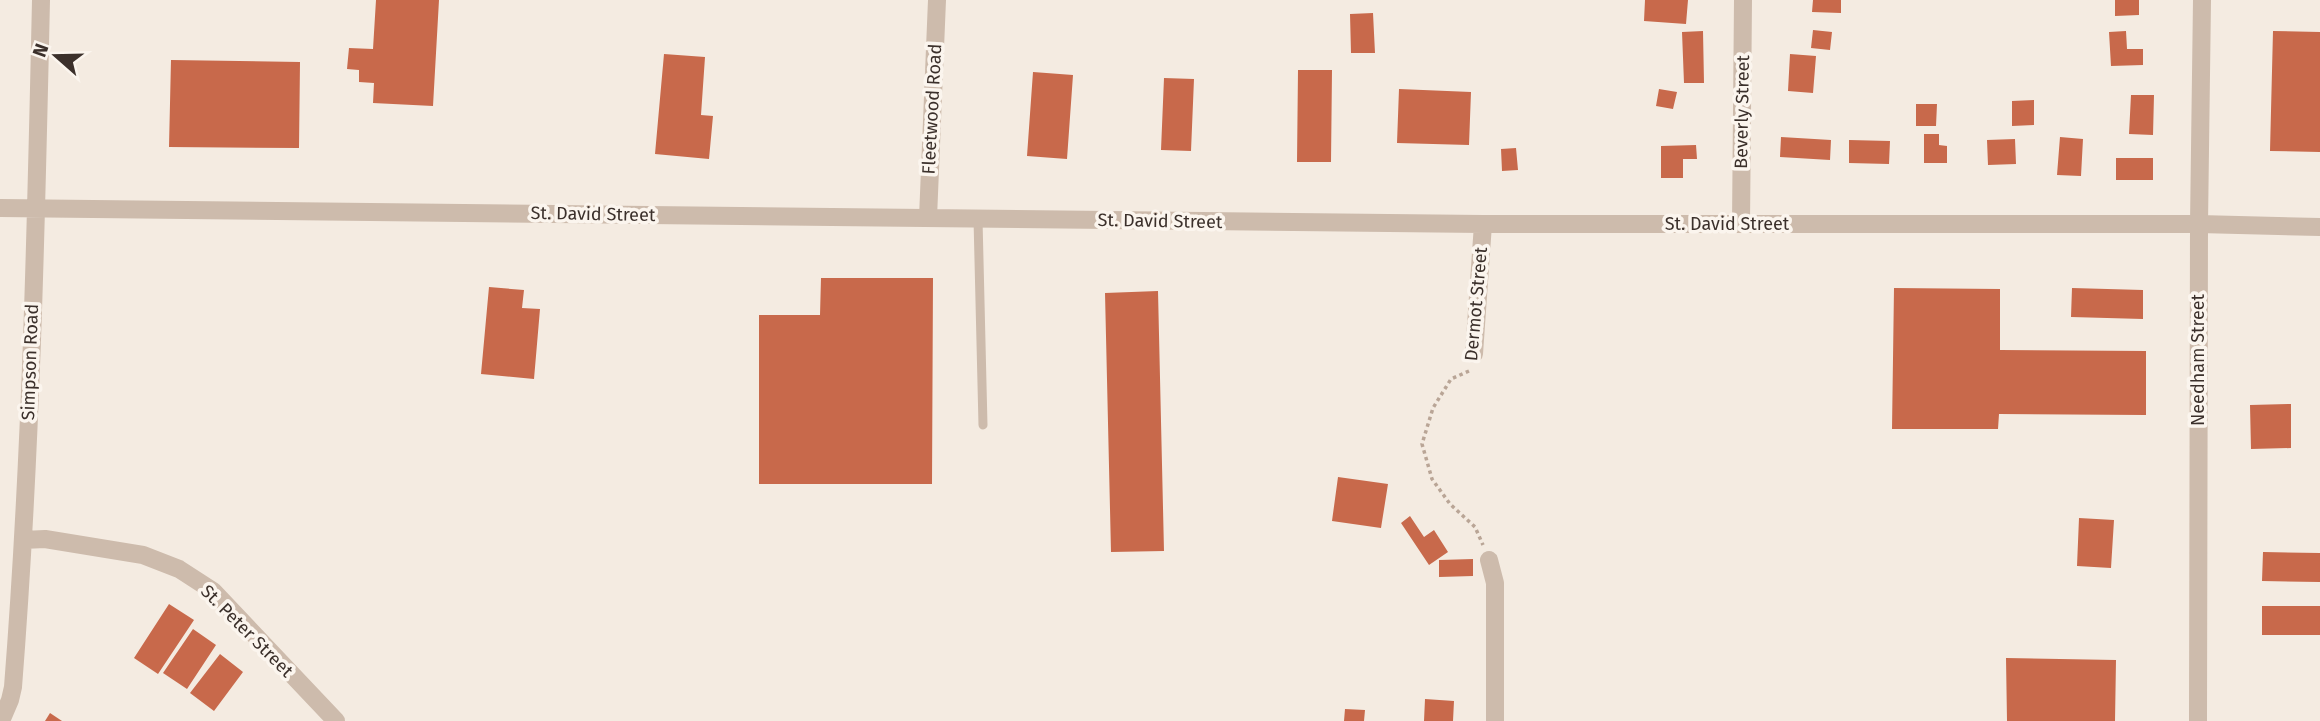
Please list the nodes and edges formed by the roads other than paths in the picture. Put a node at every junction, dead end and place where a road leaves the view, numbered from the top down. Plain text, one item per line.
1 (41, 0) edge
2 (937, 0) edge
3 (1743, 0) edge
4 (2202, 0) edge
5 (0, 208) edge
6 (36, 208) junction
7 (928, 218) junction
8 (978, 219) junction
9 (1482, 224) junction
10 (1741, 224) junction
11 (2199, 224) junction
12 (2320, 226) edge
13 (1474, 354) road end
14 (983, 425) dead end
15 (23, 540) junction
16 (1489, 560) road end
17 (1, 721) edge
18 (336, 721) edge
19 (1495, 721) edge
20 (2198, 721) edge

1 - 6 street, Simpson Road
2 - 7 street, Fleetwood Road
3 - 10 street, Beverly Street
4 - 11 street, Needham Street
5 - 6 street, St. David Street
6 - 7 street, St. David Street
6 - 15 street, Simpson Road
7 - 8 street, St. David Street
8 - 9 street, St. David Street
8 - 14 lane
9 - 10 street, St. David Street
9 - 13 street, Dermot Street
10 - 11 street, St. David Street
11 - 12 street, St. David Street
11 - 20 street, Needham Street
15 - 17 street, Simpson Road
15 - 18 street, St. Peter Street
16 - 19 street

